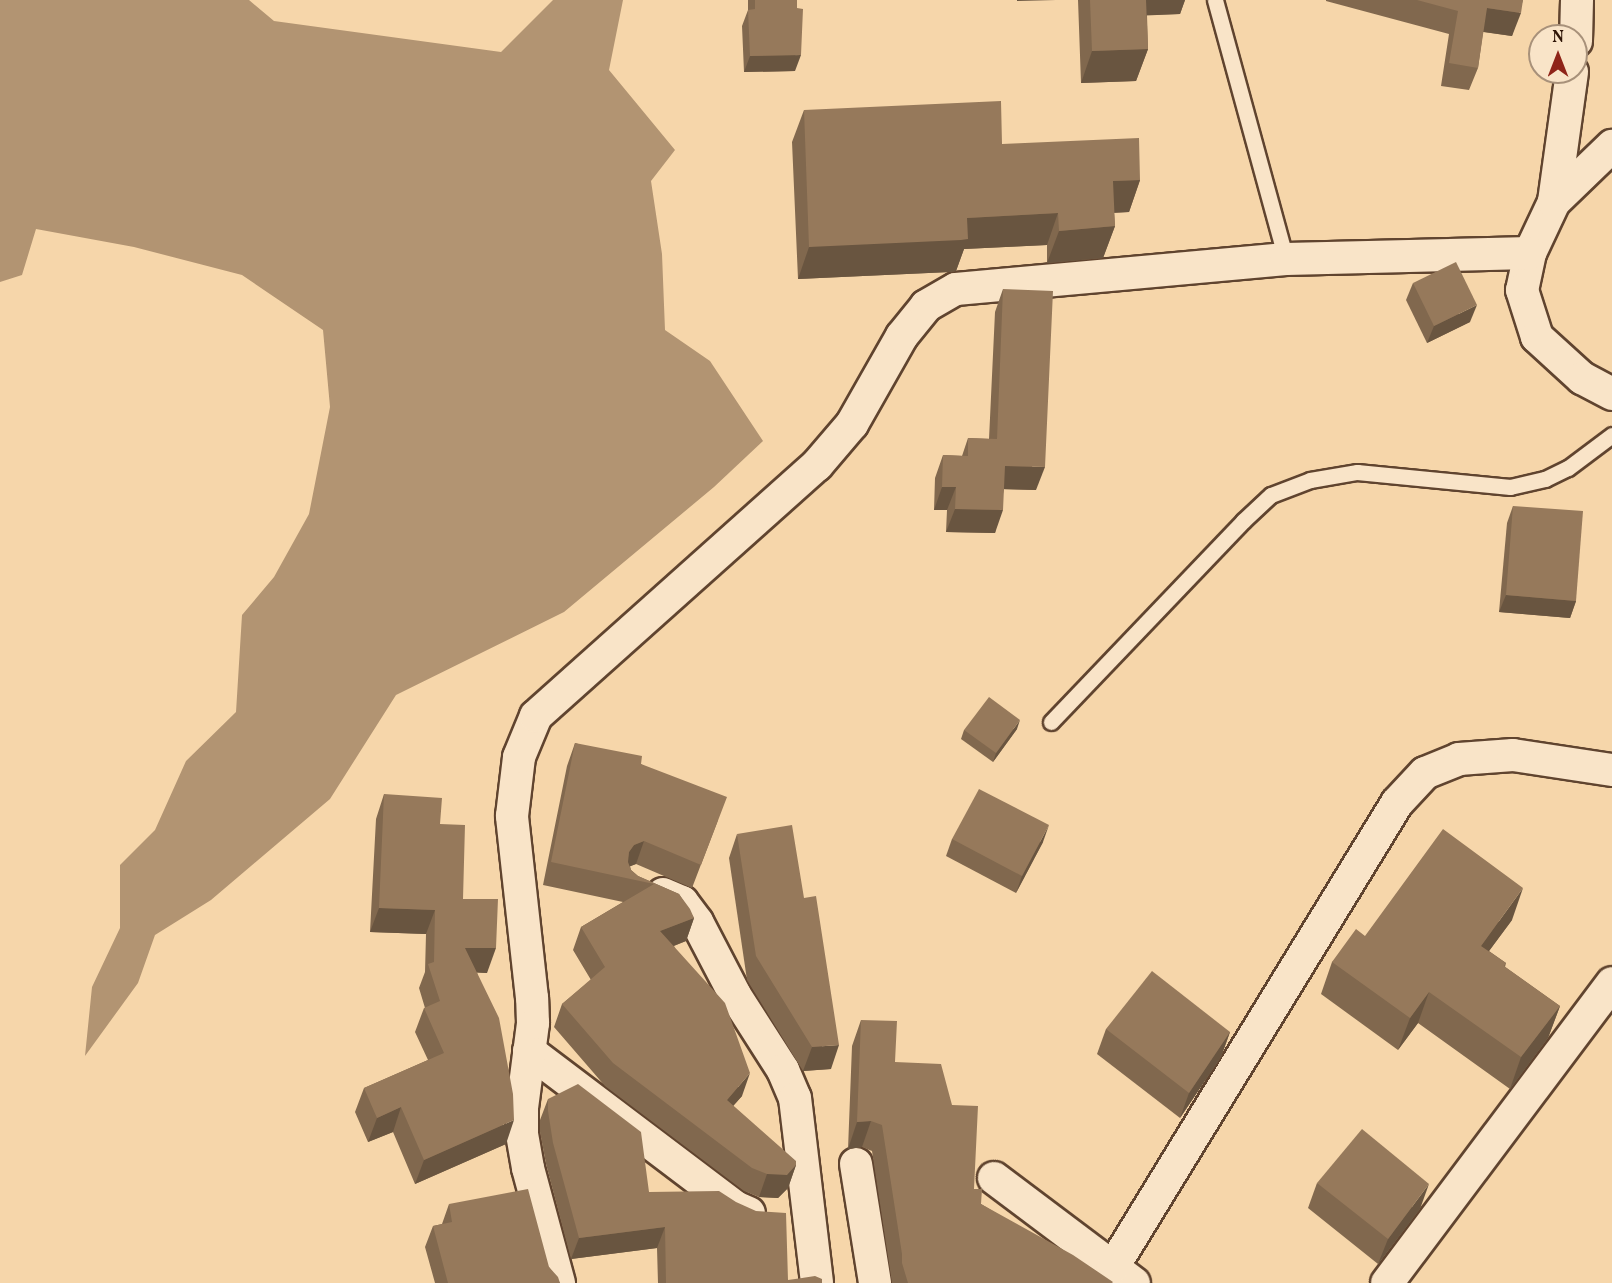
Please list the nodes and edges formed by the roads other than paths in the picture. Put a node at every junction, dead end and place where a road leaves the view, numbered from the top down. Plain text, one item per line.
1 (1215, 0) edge
2 (1578, 0) edge
3 (1577, 24) edge
4 (1570, 84) edge
5 (1612, 146) edge
6 (1554, 202) junction
7 (1530, 253) junction
8 (1286, 259) junction
9 (1612, 394) edge
10 (1612, 435) edge
11 (1050, 722) dead end
12 (1612, 770) edge
13 (637, 882) edge
14 (1612, 983) edge
15 (529, 1050) junction
16 (856, 1164) dead end
17 (994, 1178) dead end
18 (790, 1217) junction
19 (1124, 1275) edge
20 (559, 1283) edge
21 (817, 1283) edge
22 (875, 1283) edge
23 (1387, 1283) edge

1 - 8 lane
2 - 3 street
4 - 6 street
5 - 6 street
6 - 7 street
7 - 8 street
7 - 9 street
8 - 15 street
10 - 11 lane
12 - 19 street
13 - 18 street
14 - 23 street
15 - 18 street
15 - 20 street
16 - 22 street
17 - 19 street
18 - 21 street

